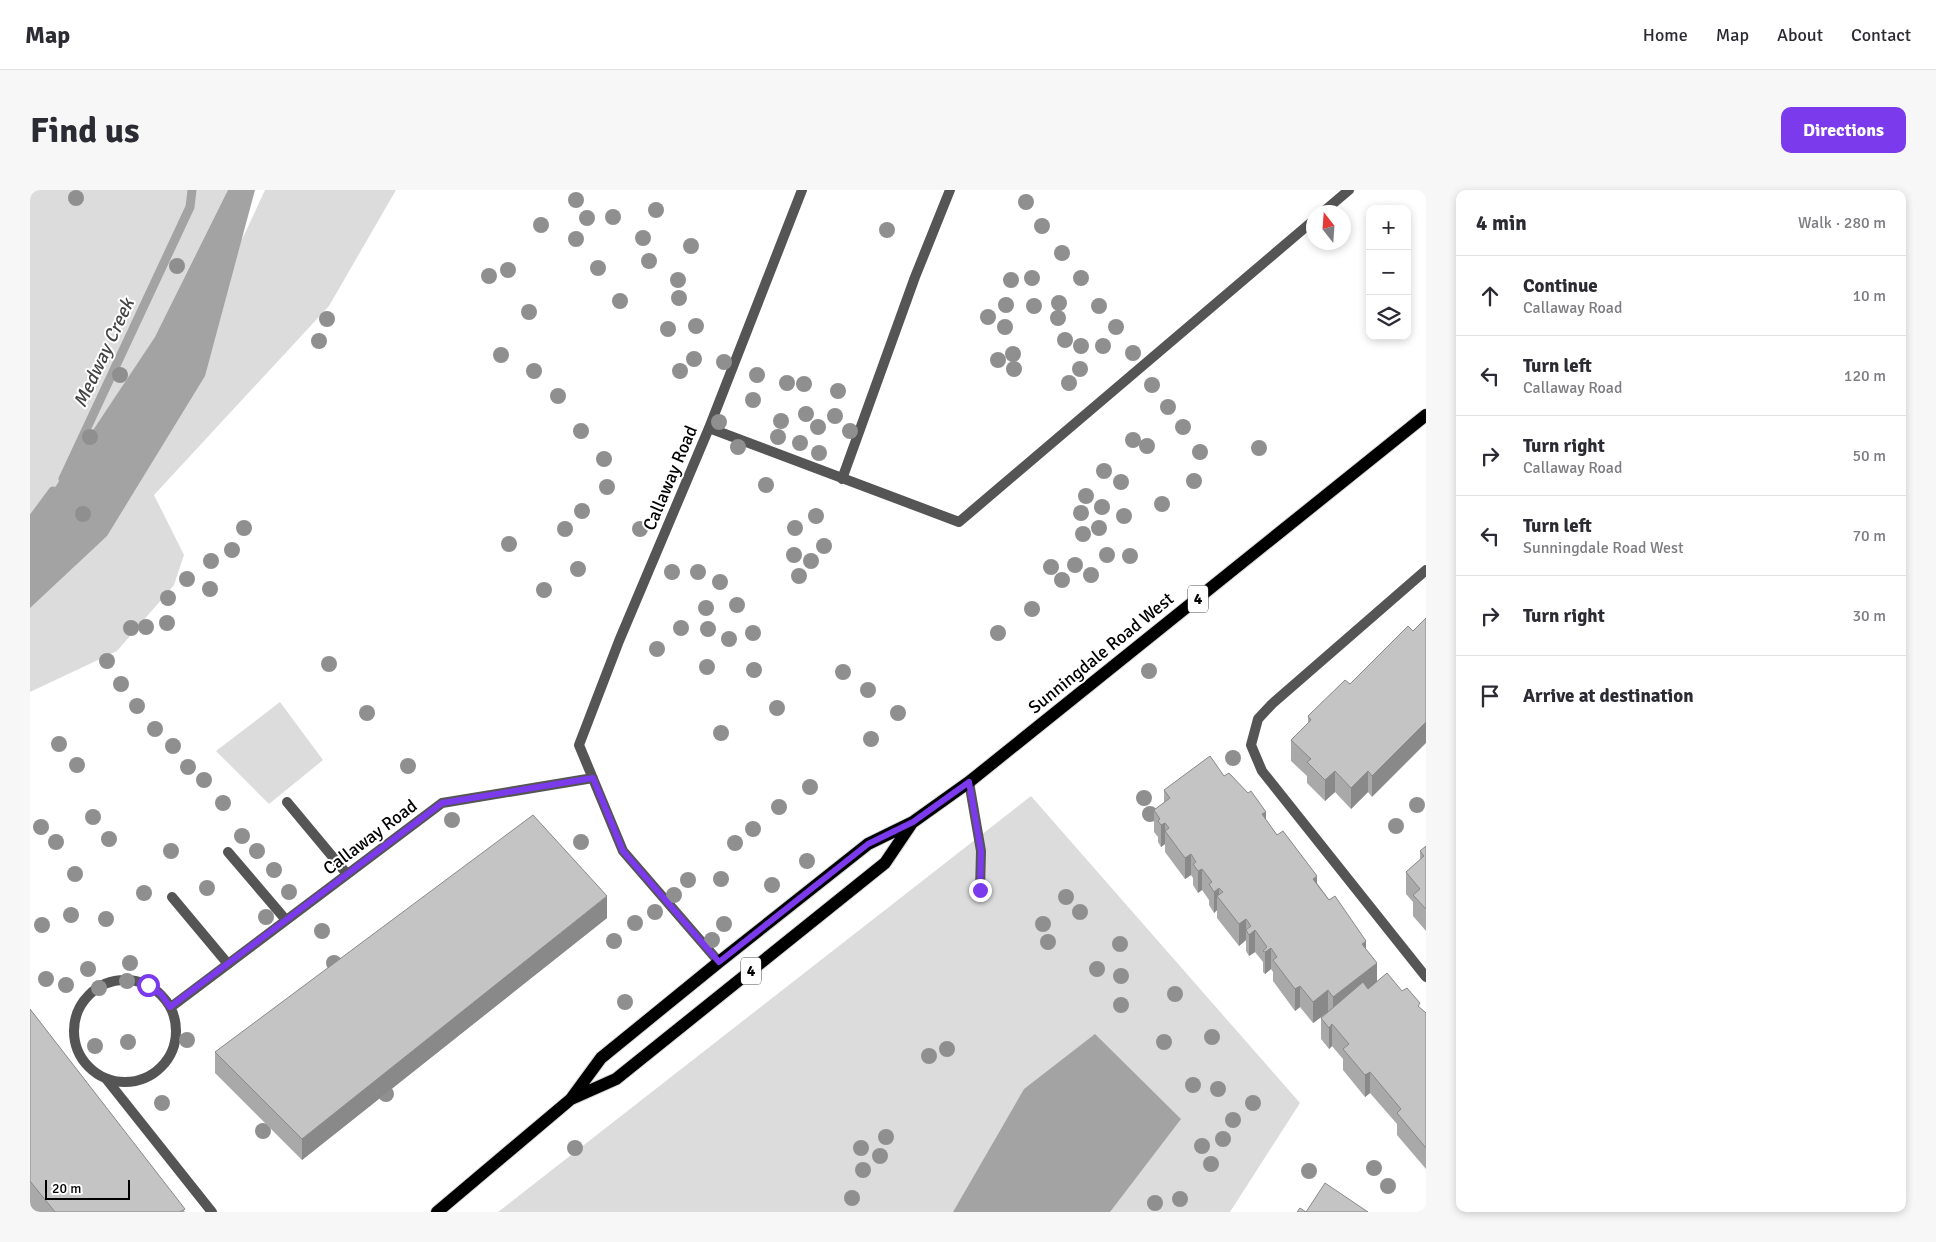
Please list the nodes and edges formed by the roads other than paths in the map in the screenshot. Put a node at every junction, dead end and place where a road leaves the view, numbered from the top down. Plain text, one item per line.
1 (802, 190) edge
2 (950, 190) edge
3 (1349, 190) edge
4 (1331, 205) edge
5 (1306, 227) edge
6 (1426, 415) edge
7 (709, 428) junction
8 (842, 480) junction
9 (1426, 570) edge
10 (593, 778) junction
11 (969, 782) junction
12 (288, 802) dead end
13 (913, 822) junction
14 (228, 852) dead end
15 (347, 874) junction
16 (980, 890) dead end
17 (172, 897) dead end
18 (286, 920) junction
19 (719, 962) junction
20 (228, 964) junction
21 (1426, 977) edge
22 (170, 1007) junction
23 (107, 1080) junction
24 (571, 1099) junction
25 (212, 1212) edge
26 (437, 1212) edge

1 - 7 street, Callaway Road
2 - 8 street
3 - 4 street
5 - 8 street
6 - 11 main road, Sunningdale Road West / 4
7 - 8 street
7 - 10 street, Callaway Road
9 - 21 street
10 - 15 street, Callaway Road
10 - 19 street, Callaway Road
11 - 13 main road, Sunningdale Road West / 4
11 - 16 street
12 - 15 street
13 - 19 main road, Sunningdale Road West
13 - 24 main road, Sunningdale Road West / 4
14 - 18 street
15 - 18 street, Callaway Road
17 - 20 street
18 - 20 street, Callaway Road
19 - 24 main road, Sunningdale Road West
20 - 22 street, Callaway Road
22 - 23 street
22 - 23 street
23 - 25 street
24 - 26 main road, Sunningdale Road West / 4

